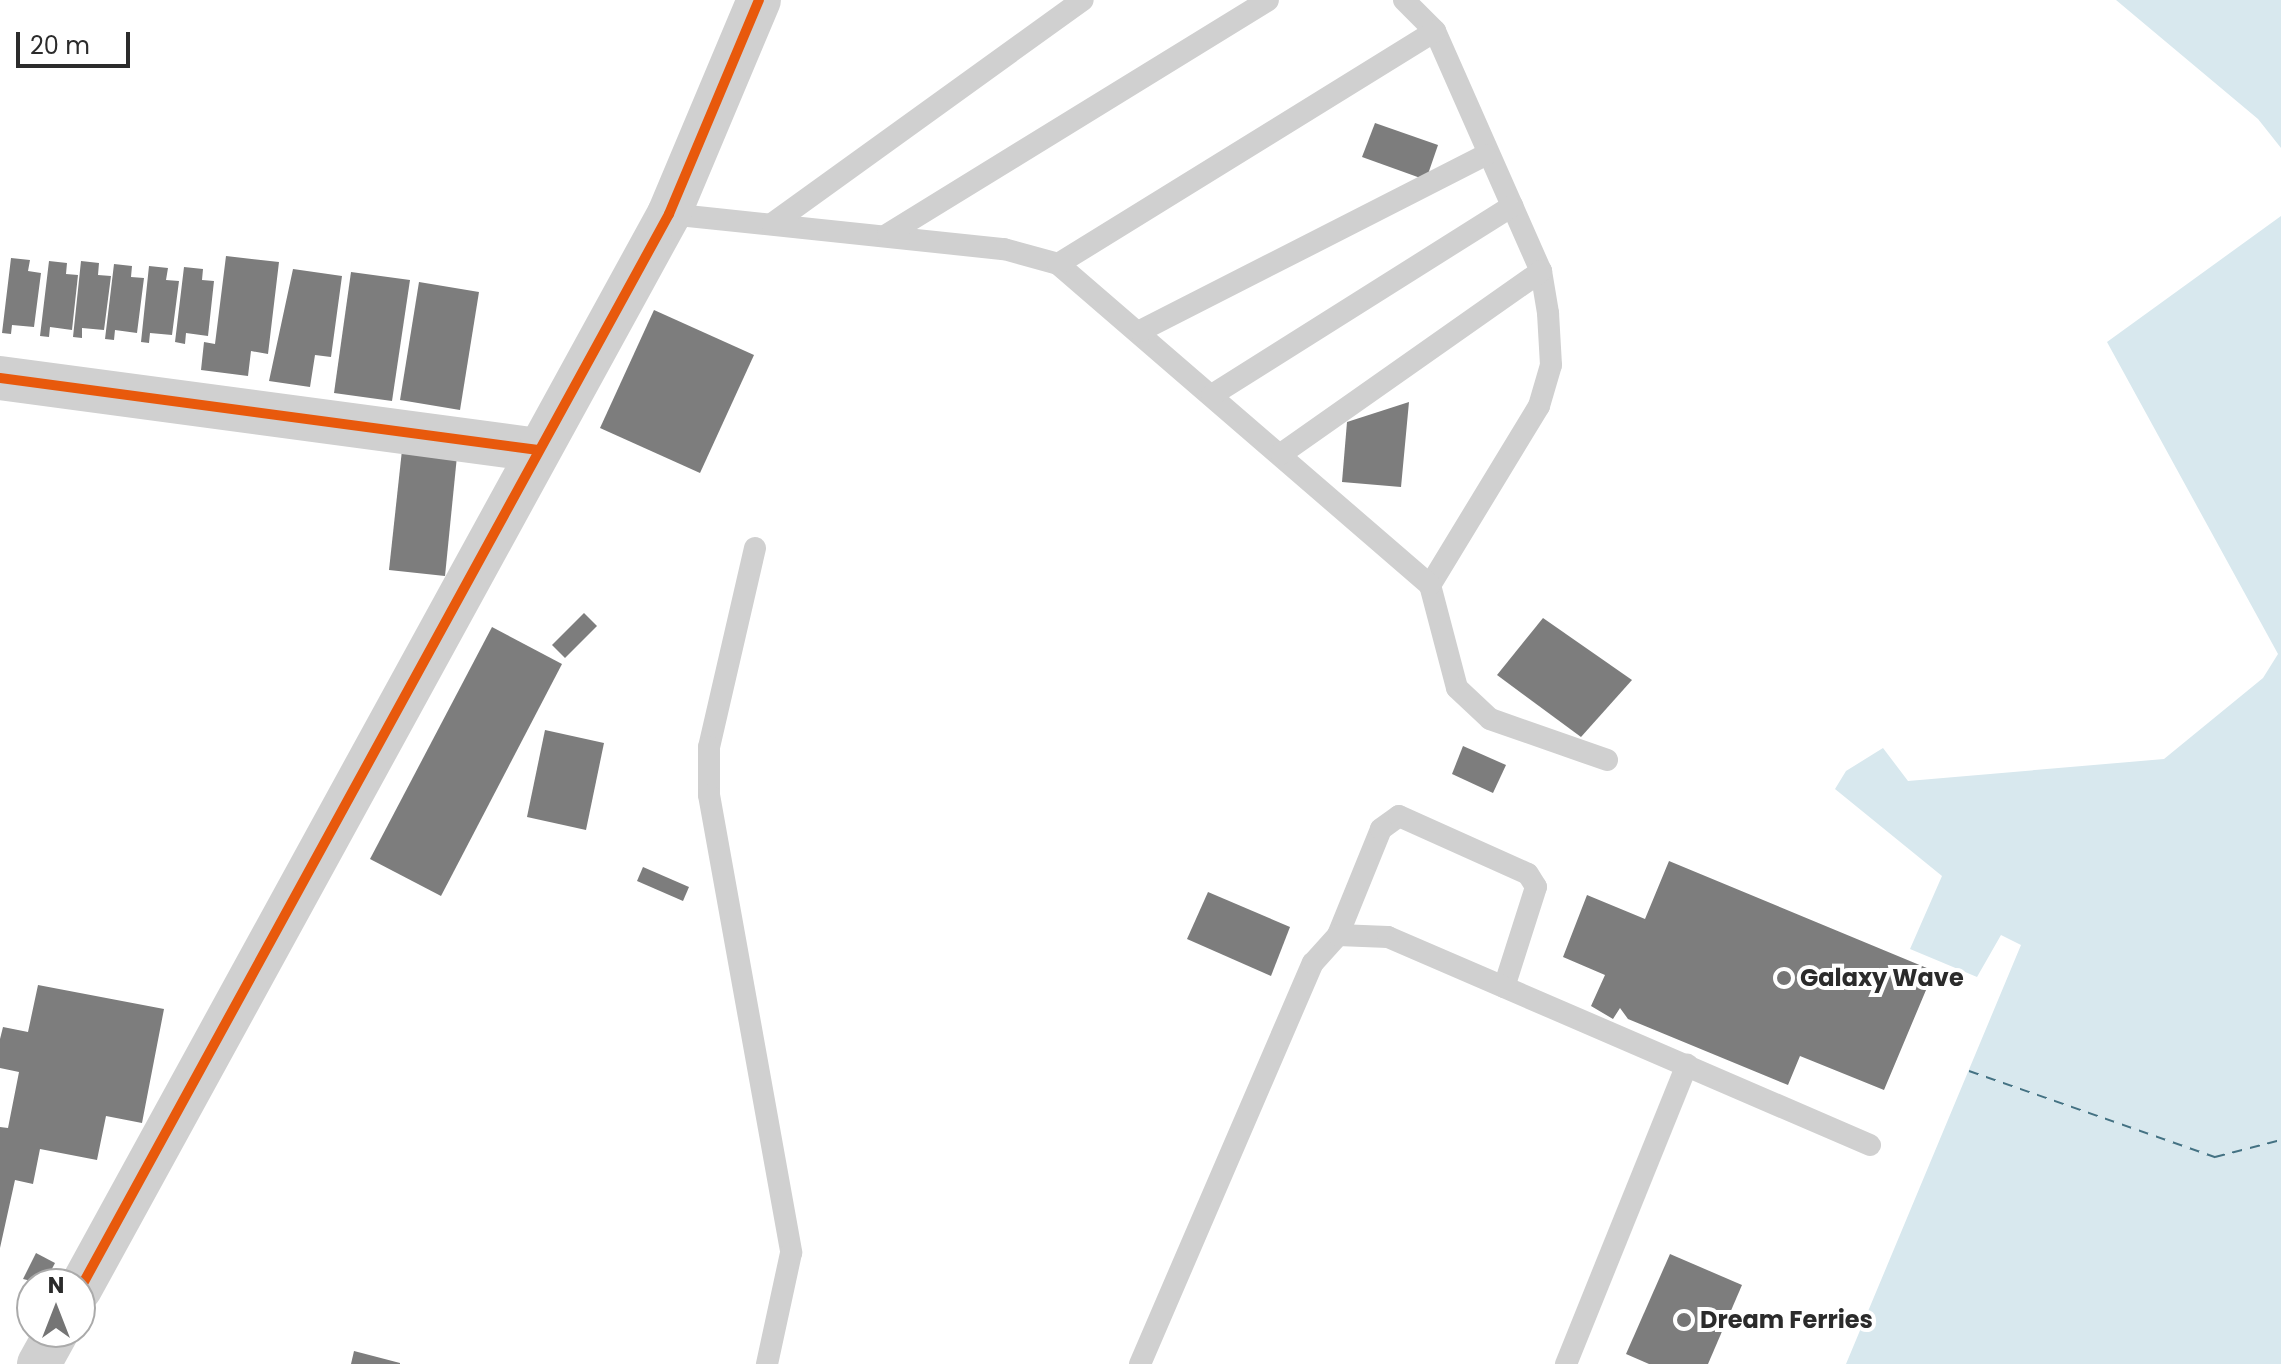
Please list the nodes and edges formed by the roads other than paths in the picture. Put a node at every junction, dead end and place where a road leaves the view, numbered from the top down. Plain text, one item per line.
1 (759, 0) edge
2 (1083, 0) edge
3 (1268, 0) edge
4 (1404, 0) edge
5 (1435, 31) junction
6 (1485, 155) junction
7 (1512, 206) junction
8 (669, 214) junction
9 (772, 224) junction
10 (887, 235) junction
11 (1058, 264) junction
12 (1541, 271) junction
13 (1140, 331) junction
14 (0, 378) edge
15 (1212, 395) junction
16 (538, 450) junction
17 (1281, 454) junction
18 (755, 548) dead end
19 (1430, 585) junction
20 (1607, 760) dead end
21 (1338, 935) junction
22 (1504, 987) junction
23 (1687, 1065) junction
24 (1870, 1145) dead end
25 (91, 1268) edge
26 (767, 1364) edge
27 (1140, 1364) edge
28 (1566, 1364) edge

1 - 8 street
2 - 9 lane
3 - 10 lane
4 - 5 lane
5 - 6 lane
5 - 11 lane
6 - 7 lane
6 - 13 lane
7 - 12 lane
7 - 15 lane
8 - 9 lane
8 - 16 street
9 - 10 lane
10 - 11 lane
11 - 13 lane
12 - 17 lane
12 - 19 lane
13 - 15 lane
14 - 16 street
15 - 17 lane
16 - 25 street
17 - 19 lane
18 - 26 lane
19 - 20 lane
21 - 22 lane
21 - 22 lane
21 - 27 lane
22 - 23 lane
23 - 24 lane
23 - 28 lane

